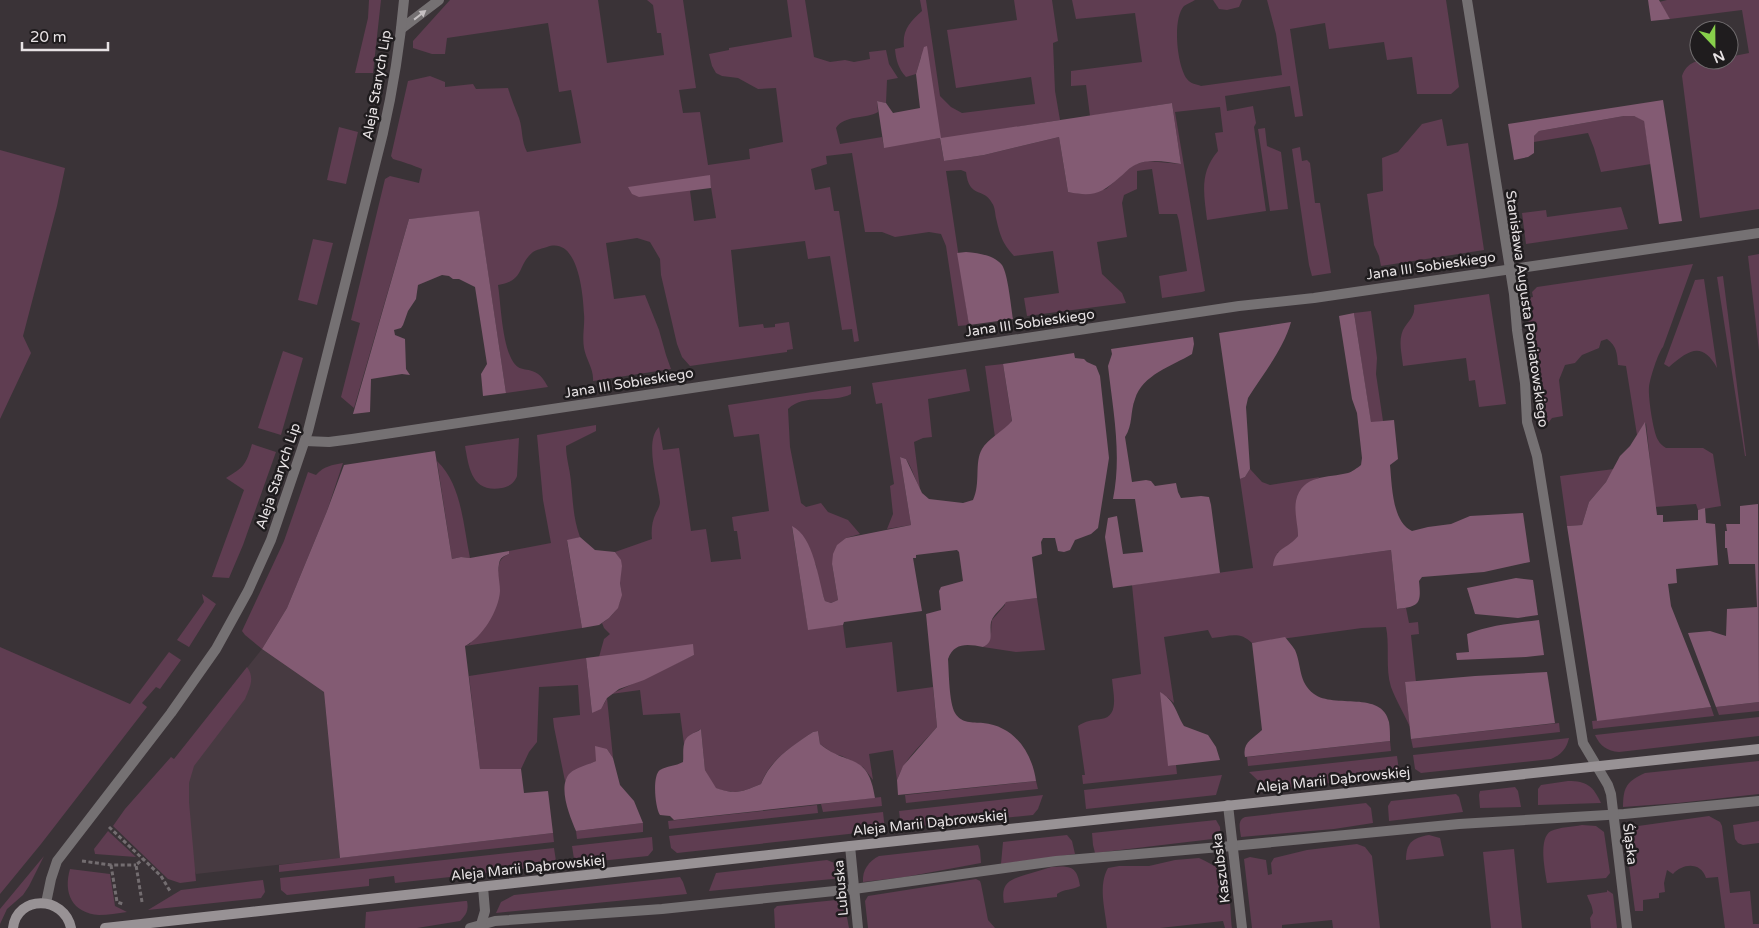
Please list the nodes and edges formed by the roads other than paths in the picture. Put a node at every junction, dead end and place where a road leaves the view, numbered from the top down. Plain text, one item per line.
1 (404, 0) edge
2 (439, 0) edge
3 (1467, 0) edge
4 (401, 30) junction
5 (1759, 234) edge
6 (1509, 268) junction
7 (305, 441) junction
8 (1759, 749) edge
9 (1597, 766) junction
10 (1759, 801) edge
11 (1228, 805) junction
12 (1612, 814) junction
13 (850, 846) junction
14 (1232, 846) junction
15 (483, 887) junction
16 (854, 889) junction
17 (46, 903) junction
18 (480, 926) edge
19 (14, 928) edge
20 (71, 928) edge
21 (105, 928) edge
22 (470, 928) edge
23 (858, 928) edge
24 (1242, 928) edge
25 (1627, 928) edge

1 - 4 street, Aleja Starych Lip
4 -> 2 street
3 - 6 street, Stanisława Augusta Poniatowskiego
4 - 7 street, Aleja Starych Lip
5 - 6 street, Jana III Sobieskiego
6 - 7 street, Jana III Sobieskiego
6 - 9 street, Stanisława Augusta Poniatowskiego
7 - 17 street, Aleja Starych Lip
8 - 9 street, Aleja Marii Dąbrowskiej
9 - 11 street, Aleja Marii Dąbrowskiej
9 - 12 street, Śląska
10 - 12 street
11 - 13 street, Aleja Marii Dąbrowskiej
11 - 14 street, Kaszubska
12 - 14 street
12 - 25 street, Śląska
13 - 15 street, Aleja Marii Dąbrowskiej
13 - 16 street, Lubuska
14 - 16 street
14 - 24 street, Kaszubska
15 - 18 street
15 - 21 street, Aleja Marii Dąbrowskiej
16 - 18 street
16 - 23 street, Lubuska
17 - 19 street
17 - 20 street
18 - 22 street

